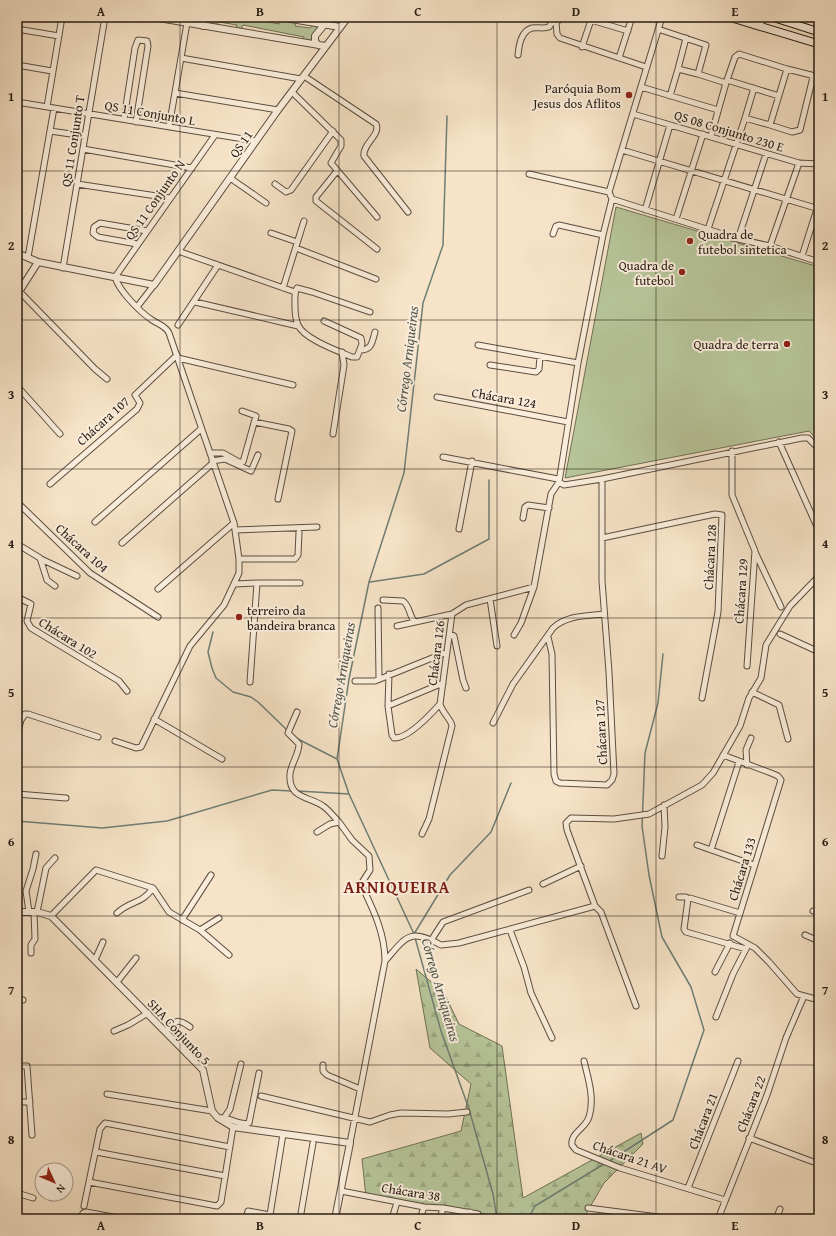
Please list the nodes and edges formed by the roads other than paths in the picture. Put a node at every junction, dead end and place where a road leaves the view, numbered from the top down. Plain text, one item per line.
1 (62, 17) edge
2 (105, 17) edge
3 (157, 17) edge
4 (203, 17) edge
5 (279, 17) edge
6 (348, 17) edge
7 (541, 17) edge
8 (562, 17) edge
9 (632, 17) edge
10 (662, 17) edge
11 (729, 17) edge
12 (762, 17) edge
13 (773, 17) edge
14 (288, 18) edge
15 (591, 18) edge
16 (553, 20) edge
17 (186, 23) junction
18 (324, 25) junction
19 (755, 25) junction
20 (203, 26) junction
21 (340, 28) junction
22 (17, 29) edge
23 (658, 29) junction
24 (771, 30) junction
25 (819, 30) edge
26 (628, 31) junction
27 (59, 36) junction
28 (686, 38) junction
29 (819, 44) edge
30 (318, 45) junction
31 (326, 46) junction
32 (582, 47) junction
33 (518, 55) dead end
34 (181, 58) junction
35 (619, 58) junction
36 (17, 65) edge
37 (646, 67) junction
38 (678, 69) junction
39 (787, 69) junction
40 (52, 71) junction
41 (698, 74) junction
42 (302, 77) junction
43 (816, 77) edge
44 (727, 82) junction
45 (641, 87) junction
46 (754, 88) junction
47 (292, 92) junction
48 (175, 93) junction
49 (670, 96) junction
50 (779, 96) junction
51 (18, 102) edge
52 (47, 107) junction
53 (54, 108) junction
54 (278, 110) junction
55 (718, 110) junction
56 (88, 114) junction
57 (633, 114) junction
58 (17, 116) edge
59 (745, 118) junction
60 (124, 119) junction
61 (136, 122) junction
62 (670, 125) junction
63 (770, 125) junction
64 (169, 127) junction
65 (50, 131) junction
66 (332, 131) junction
67 (703, 134) junction
68 (215, 135) junction
69 (85, 136) junction
70 (711, 136) junction
71 (256, 141) junction
72 (736, 145) junction
73 (83, 149) junction
74 (622, 150) junction
75 (766, 154) junction
76 (660, 161) junction
77 (800, 163) junction
78 (819, 164) edge
79 (192, 168) junction
80 (337, 171) junction
81 (691, 171) junction
82 (529, 174) dead end
83 (230, 178) junction
84 (723, 180) junction
85 (77, 184) junction
86 (275, 184) dead end
87 (755, 190) junction
88 (609, 192) junction
89 (170, 198) junction
90 (612, 199) junction
91 (787, 199) junction
92 (266, 203) dead end
93 (818, 209) edge
94 (645, 210) junction
95 (408, 212) dead end
96 (377, 217) dead end
97 (676, 219) junction
98 (304, 221) dead end
99 (708, 229) junction
100 (146, 232) junction
101 (271, 234) dead end
102 (553, 234) dead end
103 (603, 235) junction
104 (738, 239) junction
105 (297, 242) junction
106 (137, 244) junction
107 (770, 246) junction
108 (296, 248) junction
109 (377, 249) dead end
110 (178, 251) junction
111 (17, 253) edge
112 (802, 256) junction
113 (28, 257) junction
114 (38, 262) junction
115 (819, 262) edge
116 (218, 265) junction
117 (63, 268) junction
118 (115, 278) junction
119 (376, 280) dead end
120 (154, 285) junction
121 (283, 288) junction
122 (295, 292) junction
123 (18, 293) edge
124 (195, 302) junction
125 (137, 307) junction
126 (370, 312) dead end
127 (324, 321) dead end
128 (178, 325) dead end
129 (298, 326) junction
130 (375, 332) dead end
131 (478, 345) dead end
132 (360, 350) junction
133 (342, 352) junction
134 (540, 356) junction
135 (177, 357) junction
136 (578, 363) junction
137 (490, 365) dead end
138 (107, 379) dead end
139 (293, 385) dead end
140 (17, 386) edge
141 (437, 397) dead end
142 (242, 411) dead end
143 (254, 422) junction
144 (568, 422) junction
145 (201, 429) junction
146 (60, 434) dead end
147 (333, 434) dead end
148 (779, 442) junction
149 (819, 449) edge
150 (732, 451) junction
151 (210, 453) junction
152 (258, 455) dead end
153 (444, 457) dead end
154 (472, 461) junction
155 (213, 462) junction
156 (602, 479) junction
157 (559, 480) junction
158 (50, 484) dead end
159 (278, 499) dead end
160 (17, 502) edge
161 (549, 508) junction
162 (523, 518) dead end
163 (95, 522) dead end
164 (234, 523) junction
165 (317, 527) dead end
166 (235, 530) junction
167 (460, 530) dead end
168 (819, 531) edge
169 (299, 532) dead end
170 (602, 538) junction
171 (122, 543) dead end
172 (17, 546) edge
173 (755, 551) junction
174 (40, 558) junction
175 (239, 559) junction
176 (77, 576) dead end
177 (819, 576) edge
178 (257, 583) junction
179 (300, 583) dead end
180 (235, 584) junction
181 (55, 586) dead end
182 (534, 587) junction
183 (158, 589) dead end
184 (17, 597) edge
185 (490, 599) junction
186 (383, 600) dead end
187 (781, 607) dead end
188 (378, 608) dead end
189 (452, 614) junction
190 (604, 614) junction
191 (158, 617) dead end
192 (414, 621) junction
193 (397, 626) dead end
194 (450, 634) junction
195 (780, 634) dead end
196 (514, 635) dead end
197 (548, 637) junction
198 (497, 646) dead end
199 (447, 652) junction
200 (819, 652) edge
201 (747, 666) dead end
202 (389, 674) junction
203 (379, 678) junction
204 (250, 682) dead end
205 (355, 682) dead end
206 (443, 684) junction
207 (466, 688) dead end
208 (127, 691) dead end
209 (752, 692) junction
210 (702, 698) dead end
211 (440, 704) junction
212 (388, 706) junction
213 (297, 712) dead end
214 (154, 719) junction
215 (493, 723) dead end
216 (17, 735) edge
217 (98, 736) dead end
218 (751, 738) dead end
219 (788, 739) dead end
220 (115, 741) dead end
221 (723, 755) junction
222 (222, 758) dead end
223 (738, 762) junction
224 (747, 765) junction
225 (17, 794) edge
226 (66, 798) dead end
227 (664, 805) junction
228 (339, 822) junction
229 (318, 832) dead end
230 (422, 834) dead end
231 (696, 845) dead end
232 (711, 850) junction
233 (36, 854) dead end
234 (662, 856) dead end
235 (55, 858) dead end
236 (754, 865) junction
237 (581, 866) junction
238 (211, 875) dead end
239 (543, 884) dead end
240 (153, 888) junction
241 (529, 890) dead end
242 (679, 897) dead end
243 (690, 898) dead end
244 (595, 906) junction
245 (17, 912) edge
246 (33, 912) junction
247 (117, 913) dead end
248 (740, 913) junction
249 (51, 916) junction
250 (219, 918) dead end
251 (182, 920) junction
252 (200, 930) junction
253 (510, 930) junction
254 (805, 935) dead end
255 (432, 939) junction
256 (819, 941) edge
257 (103, 942) dead end
258 (730, 943) junction
259 (747, 946) junction
260 (32, 953) dead end
261 (229, 955) dead end
262 (136, 958) dead end
263 (95, 960) junction
264 (386, 961) junction
265 (715, 972) dead end
266 (117, 982) junction
267 (804, 996) junction
268 (17, 1000) edge
269 (23, 1000) dead end
270 (819, 1000) edge
271 (636, 1006) dead end
272 (148, 1013) junction
273 (716, 1017) dead end
274 (190, 1027) dead end
275 (114, 1031) dead end
276 (166, 1031) junction
277 (552, 1038) dead end
278 (584, 1061) dead end
279 (738, 1061) dead end
280 (241, 1064) dead end
281 (323, 1065) dead end
282 (17, 1066) edge
283 (259, 1073) dead end
284 (360, 1089) junction
285 (107, 1094) dead end
286 (261, 1096) dead end
287 (17, 1102) edge
288 (30, 1102) junction
289 (212, 1112) junction
290 (467, 1112) dead end
291 (221, 1118) junction
292 (355, 1119) junction
293 (233, 1127) junction
294 (283, 1134) junction
295 (32, 1135) dead end
296 (749, 1138) junction
297 (313, 1143) dead end
298 (350, 1143) junction
299 (230, 1147) junction
300 (96, 1152) junction
301 (819, 1164) edge
302 (225, 1176) junction
303 (90, 1182) junction
304 (688, 1188) junction
305 (341, 1191) junction
306 (17, 1193) edge
307 (33, 1198) dead end
308 (725, 1200) junction
309 (397, 1202) junction
310 (84, 1206) dead end
311 (424, 1207) junction
312 (443, 1208) junction
313 (588, 1208) dead end
314 (780, 1209) dead end
315 (470, 1212) junction
316 (478, 1214) dead end
317 (81, 1219) edge
318 (124, 1219) edge
319 (246, 1219) edge
320 (300, 1219) edge
321 (335, 1219) edge
322 (392, 1219) edge
323 (420, 1219) edge
324 (440, 1219) edge
325 (468, 1219) edge
326 (674, 1219) edge
327 (718, 1219) edge
328 (776, 1219) edge

1 - 27 street
2 - 56 street, QS 11 Conjunto T
3 - 17 street
4 - 20 street
5 - 14 street
6 - 21 street, QS 11
7 - 16 street
8 - 16 street
9 - 26 street
10 - 23 street
11 - 19 main road
12 - 19 main road
13 - 24 main road
13 - 25 main road
14 - 18 street
15 - 26 street
15 - 32 street
16 - 32 street
16 - 33 street
17 - 20 street
17 - 34 street
18 - 21 street
18 - 30 street
19 - 24 main road
20 - 30 street
21 - 31 street, QS 11
22 - 27 street
23 - 28 street
23 - 37 street
24 - 29 main road
26 - 35 street
27 - 40 street
28 - 38 street
28 - 41 street
30 - 31 street
31 - 42 street, QS 11
32 - 35 street
34 - 42 street
34 - 48 street
35 - 37 street
36 - 40 street
37 - 45 street
38 - 41 street
38 - 49 street
39 - 43 street
39 - 44 street
39 - 50 street
40 - 52 street
41 - 44 street
42 - 47 street, QS 11
42 - 95 street
43 - 63 street
44 - 46 street
44 - 55 street
45 - 49 street
45 - 57 street
46 - 50 street
46 - 59 street
47 - 54 street, QS 11
47 - 66 street
48 - 54 street
48 - 64 street
49 - 55 street
50 - 63 street
51 - 52 street, QS 11 Conjunto L
51 - 58 street
52 - 53 street, QS 11 Conjunto L
53 - 56 street, QS 11 Conjunto L
53 - 65 street
54 - 71 street, QS 11
55 - 70 street
56 - 60 street, QS 11 Conjunto L
56 - 69 street, QS 11 Conjunto T
57 - 62 street, QS 08 Conjunto 230 E
57 - 74 street
59 - 63 street
59 - 72 street
60 - 61 street, QS 11 Conjunto L
60 - 61 street
61 - 64 street, QS 11 Conjunto L
62 - 67 street, QS 08 Conjunto 230 E
62 - 76 street
64 - 68 street, QS 11 Conjunto L
65 - 69 street
65 - 113 street
66 - 80 street
66 - 86 street
67 - 70 street, QS 08 Conjunto 230 E
67 - 81 street
68 - 71 street, QS 11 Conjunto L
68 - 79 street, QS 11 Conjunto N
69 - 73 street, QS 11 Conjunto T
70 - 72 street, QS 08 Conjunto 230 E
71 - 83 street, QS 11
72 - 75 street, QS 08 Conjunto 230 E
72 - 84 street
73 - 79 street
73 - 85 street, QS 11 Conjunto T
74 - 76 street
74 - 88 street
75 - 77 street, QS 08 Conjunto 230 E
75 - 87 street
76 - 81 street
76 - 94 street
77 - 78 street, QS 08 Conjunto 230 E
77 - 91 street
79 - 89 street, QS 11 Conjunto N
80 - 96 street
80 - 109 street
81 - 84 street
81 - 97 street
82 - 88 street
83 - 92 street
83 - 110 street, QS 11
84 - 87 street
84 - 99 street
85 - 89 street
85 - 117 street, QS 11 Conjunto T
87 - 91 street
87 - 104 street
88 - 90 street
89 - 100 street, QS 11 Conjunto N
90 - 94 street
90 - 103 street
91 - 93 street
91 - 107 street
93 - 112 street
94 - 97 street
97 - 99 street
98 - 105 street
99 - 104 street
100 - 106 street, QS 11 Conjunto N
100 - 106 street
101 - 105 street
102 - 103 street
103 - 136 street
104 - 107 street
105 - 108 street
106 - 118 street, QS 11 Conjunto N
107 - 112 street
108 - 119 street
108 - 121 street
110 - 116 street
110 - 120 street, QS 11
111 - 113 street
112 - 115 street
113 - 114 street
114 - 117 street
114 - 123 street
116 - 121 street
116 - 124 street
117 - 118 street
118 - 120 street
118 - 125 street
120 - 125 street
121 - 122 street
122 - 126 street
122 - 129 street
123 - 138 street
124 - 128 street
124 - 129 street
125 - 135 street
127 - 132 street
129 - 133 street
130 - 132 street
131 - 134 street
132 - 133 street
133 - 147 street
134 - 136 street
134 - 137 street
135 - 139 street
135 - 145 street
135 - 158 street, Chácara 107
136 - 144 street
140 - 146 street
141 - 144 street, Chácara 124
142 - 143 street
143 - 151 street
143 - 159 street
144 - 157 street
145 - 151 street
145 - 163 street
148 - 149 street
148 - 150 street
148 - 168 street
150 - 156 street
150 - 173 street, Chácara 129
151 - 155 street
152 - 155 street
153 - 154 street
154 - 157 street
154 - 167 street
155 - 164 street
155 - 171 street
156 - 157 street
156 - 170 street, Chácara 127
157 - 161 street
160 - 191 street, Chácara 104
161 - 162 street
161 - 182 street
164 - 166 street
164 - 183 street
165 - 166 street
166 - 175 street
169 - 175 street
170 - 190 street, Chácara 127
170 - 210 street, Chácara 128
172 - 174 street
173 - 187 street
173 - 201 street, Chácara 129
174 - 176 street
174 - 181 street
175 - 180 street
177 - 209 street
178 - 179 street
178 - 180 street
178 - 204 street
180 - 214 street
182 - 185 street, Chácara 126
182 - 196 street
184 - 208 street, Chácara 102
185 - 189 street, Chácara 126
185 - 198 street
186 - 192 street
188 - 203 street
189 - 192 street
189 - 194 street, Chácara 126
190 - 197 street
190 - 197 street, Chácara 127
192 - 193 street
194 - 199 street, Chácara 126
194 - 207 street
195 - 200 street
197 - 215 street
199 - 202 street
199 - 206 street, Chácara 126
202 - 203 street
202 - 212 street
203 - 205 street
206 - 211 street, Chácara 126
206 - 212 street
209 - 219 street
209 - 221 street
211 - 212 street
211 - 230 street, Chácara 126
213 - 228 street
214 - 220 street
214 - 222 street
216 - 217 street
218 - 224 street
221 - 223 street, Chácara 133
221 - 227 street
223 - 224 street, Chácara 133
223 - 232 street
224 - 236 street, Chácara 133
225 - 226 street
227 - 234 street
227 - 237 street
228 - 229 street
228 - 264 street
231 - 232 street
232 - 236 street
233 - 246 street
235 - 246 street
236 - 248 street, Chácara 133
237 - 239 street
237 - 244 street
238 - 251 street
240 - 247 street
240 - 249 street
240 - 251 street
241 - 255 street
242 - 258 street
243 - 248 street
244 - 253 street
244 - 271 street
245 - 246 street, SHA Conjunto 5
246 - 249 street, SHA Conjunto 5
246 - 260 street
248 - 259 street, Chácara 133
249 - 263 street, SHA Conjunto 5
250 - 252 street
251 - 252 street
252 - 261 street
253 - 255 street
253 - 277 street
254 - 256 street
255 - 264 street
257 - 263 street
258 - 259 street
258 - 265 street
259 - 267 street, Chácara 133
259 - 273 street
262 - 266 street
263 - 266 street, SHA Conjunto 5
264 - 284 street
266 - 272 street, SHA Conjunto 5
267 - 270 street, Chácara 133
267 - 296 street, Chácara 22
268 - 269 street
272 - 275 street
272 - 276 street, SHA Conjunto 5
274 - 276 street
276 - 289 street, SHA Conjunto 5
278 - 304 street, Chácara 21 AV
279 - 304 street, Chácara 21
280 - 291 street
281 - 284 street
282 - 288 street
283 - 291 street
284 - 292 street
285 - 289 street
286 - 292 street
287 - 288 street
288 - 295 street
289 - 291 street
290 - 292 street
291 - 293 street
292 - 298 street
293 - 294 street
293 - 299 street
294 - 298 street
294 - 319 street
296 - 301 street
296 - 308 street, Chácara 22
297 - 320 street
298 - 305 street
299 - 300 street
299 - 302 street
300 - 302 street
300 - 303 street
302 - 303 street
303 - 310 street
304 - 308 street, Chácara 21 AV
305 - 309 street, Chácara 38
305 - 321 street
306 - 307 street
308 - 327 street, Chácara 22
309 - 311 street, Chácara 38
309 - 322 street
311 - 312 street, Chácara 38
311 - 323 street
312 - 315 street, Chácara 38
312 - 324 street
313 - 326 street
314 - 328 street
315 - 316 street, Chácara 38
315 - 325 street
317 - 318 street

